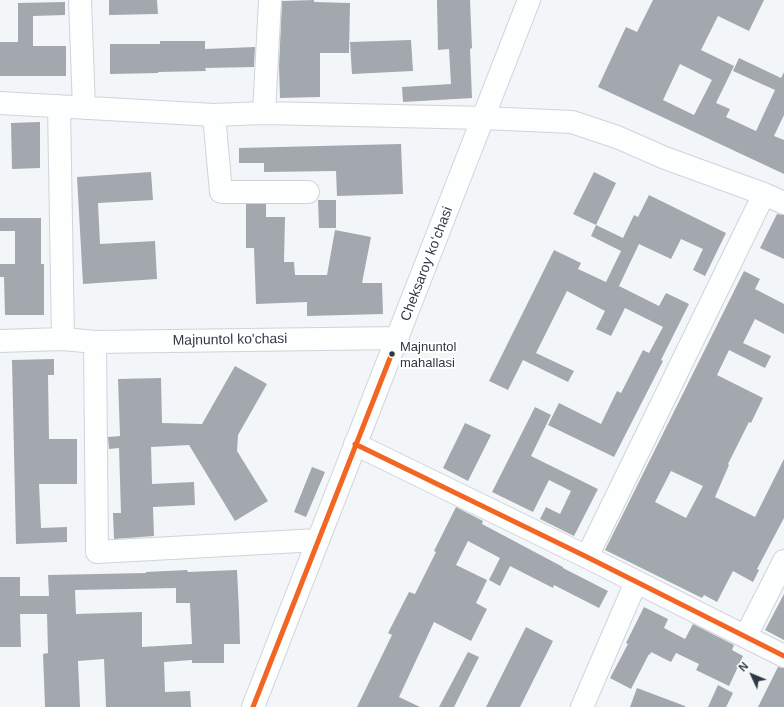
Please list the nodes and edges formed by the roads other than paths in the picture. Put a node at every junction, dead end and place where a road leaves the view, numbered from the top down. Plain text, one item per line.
1 (80, 0) edge
2 (270, 0) edge
3 (529, 0) edge
4 (0, 103) edge
5 (58, 106) junction
6 (84, 108) junction
7 (264, 113) junction
8 (214, 115) junction
9 (484, 118) junction
10 (308, 192) dead end
11 (764, 194) junction
12 (784, 202) edge
13 (398, 338) junction
14 (63, 339) junction
15 (0, 341) edge
16 (95, 342) junction
17 (356, 444) junction
18 (318, 540) junction
19 (587, 557) junction
20 (784, 561) edge
21 (636, 582) junction
22 (746, 636) junction
23 (784, 656) edge
24 (253, 707) edge
25 (582, 707) edge

1 - 6 street
2 - 7 street
3 - 9 street, Cheksaroy koʻchasi
4 - 5 street
5 - 6 street
5 - 14 street
6 - 8 street
7 - 8 street
7 - 9 street
8 - 10 street
9 - 11 street
9 - 13 street, Cheksaroy koʻchasi
11 - 12 street
11 - 19 street
13 - 16 street, Majnuntol ko'chasi
13 - 17 street, Cheksaroy koʻchasi
14 - 15 street, Majnuntol ko'chasi
14 - 16 street, Majnuntol ko'chasi
16 - 18 street
17 - 18 street, Cheksaroy koʻchasi
17 - 19 street
18 - 24 street, Cheksaroy koʻchasi
19 - 21 street
20 - 22 street
21 - 22 street
21 - 25 street
22 - 23 street

